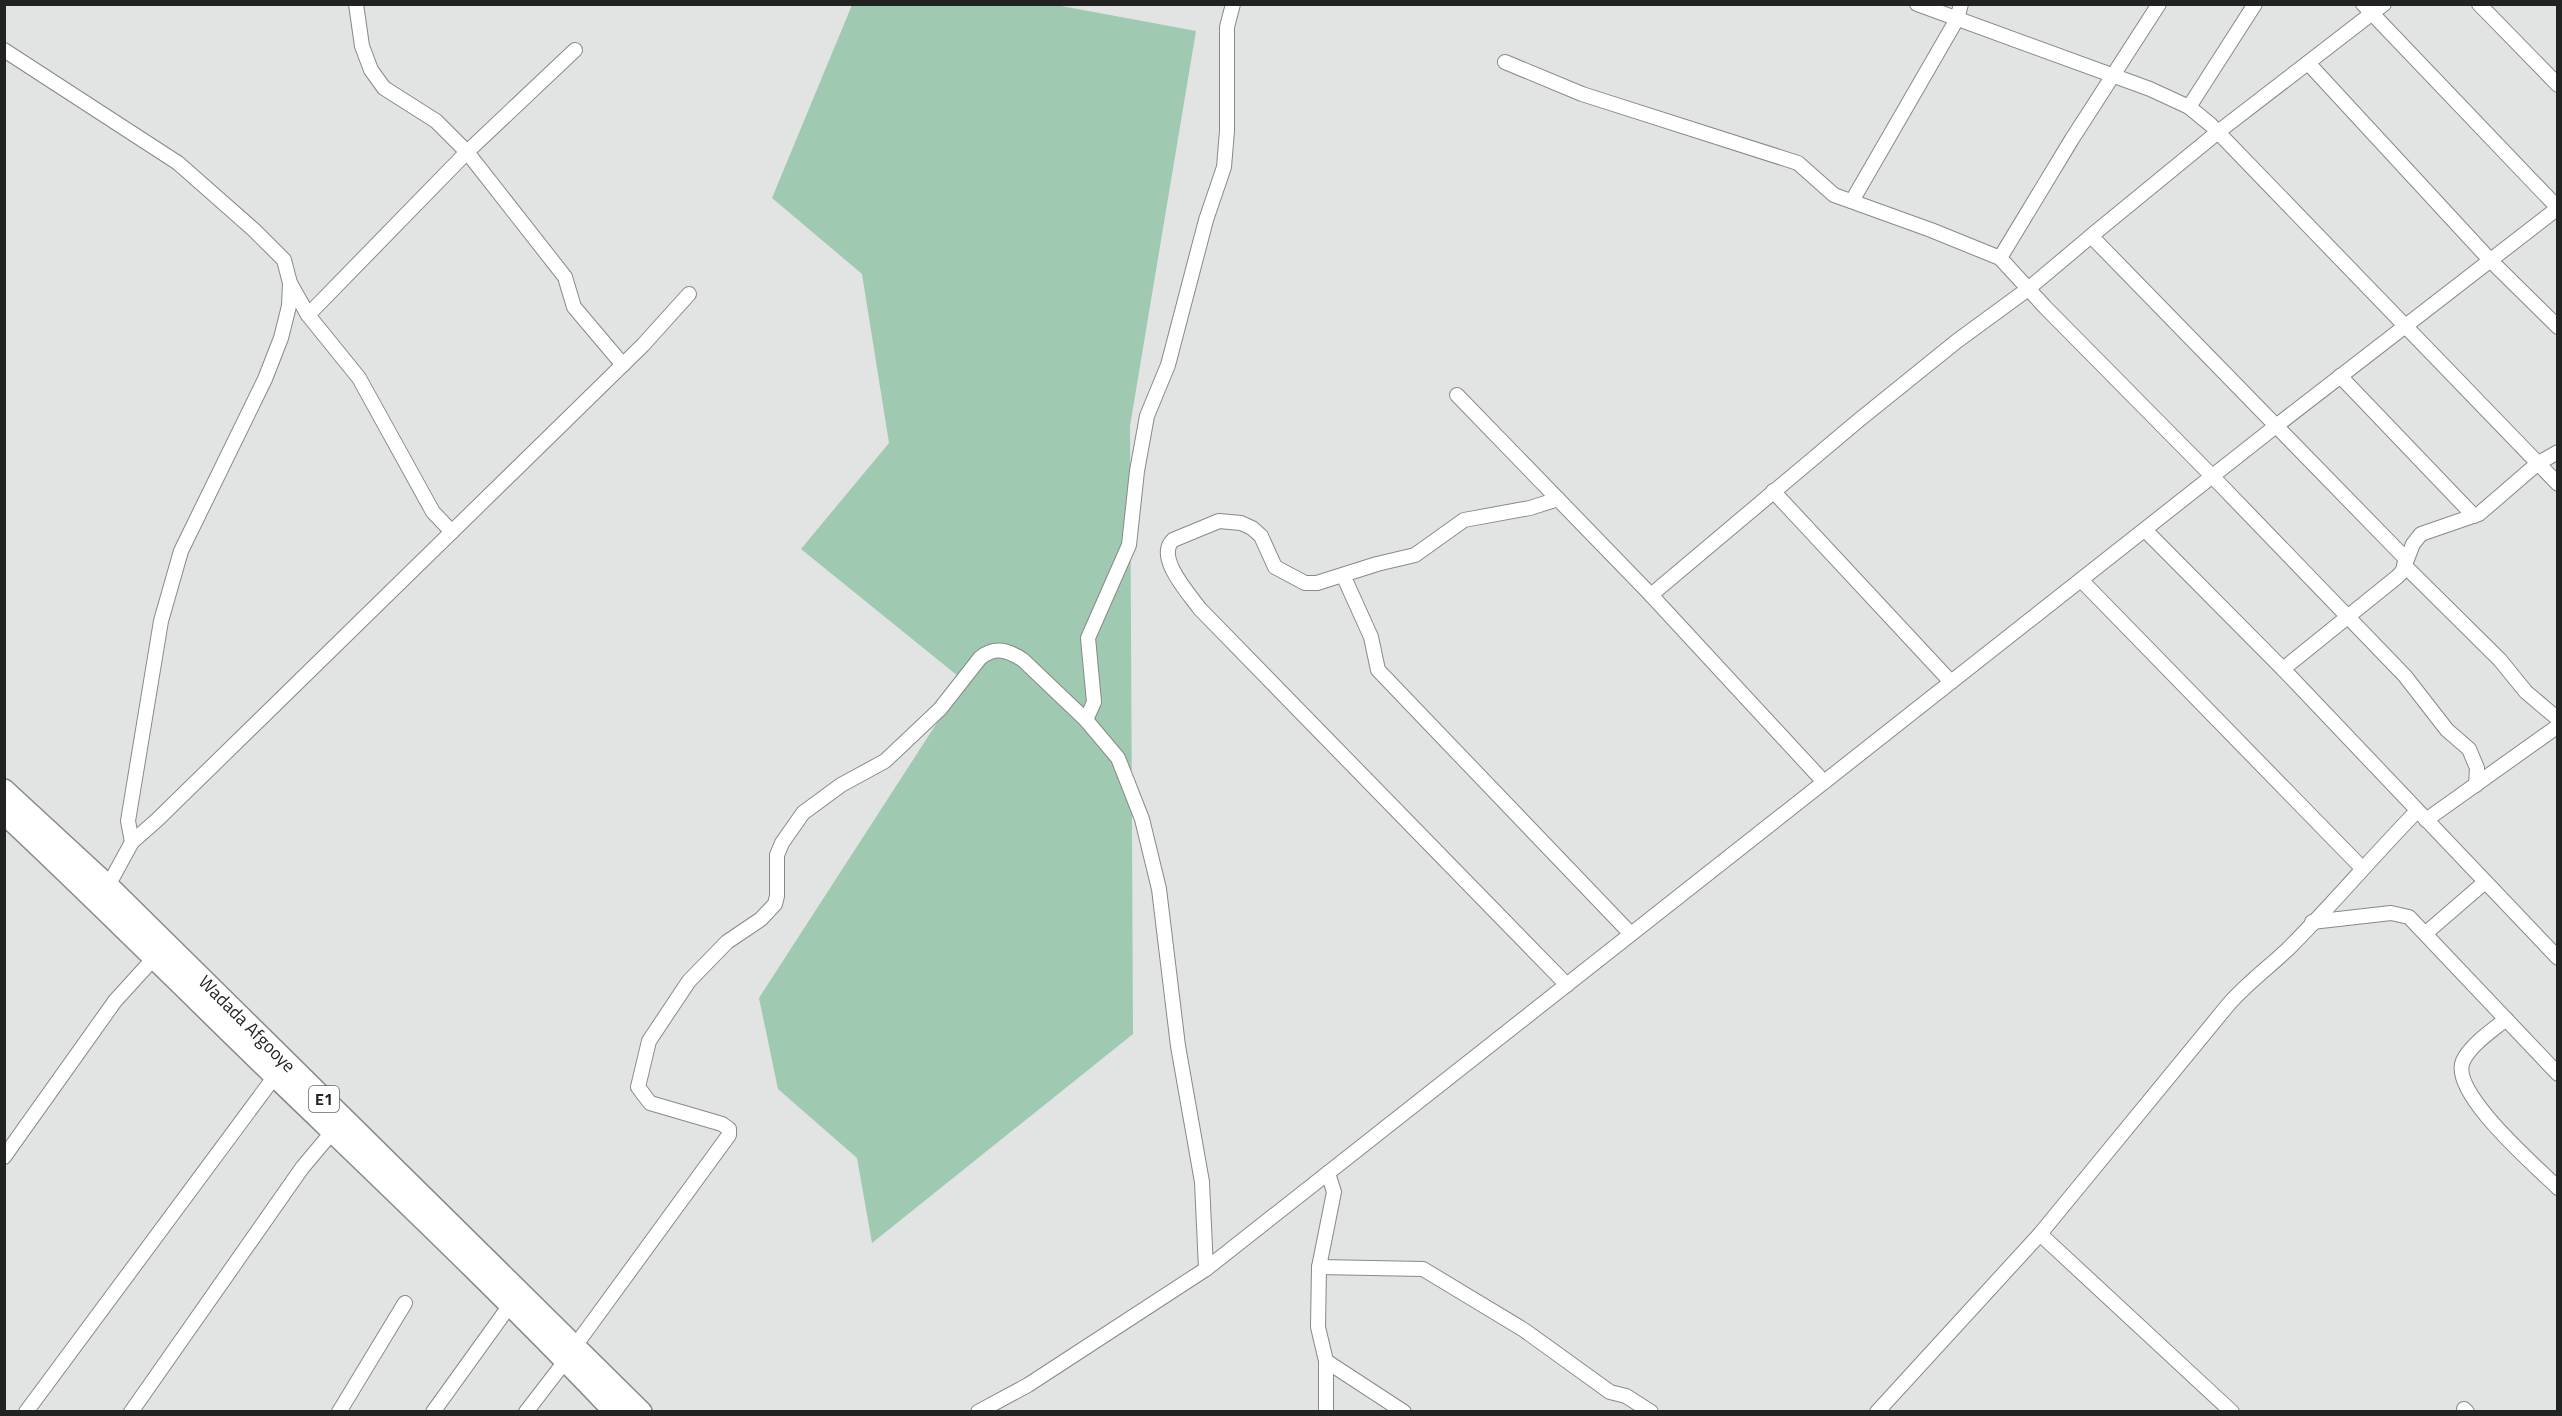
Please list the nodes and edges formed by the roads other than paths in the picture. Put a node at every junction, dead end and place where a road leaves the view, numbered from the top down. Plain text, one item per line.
1 (356, 4) edge
2 (1233, 4) edge
3 (1917, 4) edge
4 (1961, 4) edge
5 (1970, 4) edge
6 (2159, 4) edge
7 (2255, 4) edge
8 (2384, 4) edge
9 (2479, 4) edge
10 (2367, 9) edge
11 (1957, 19) junction
12 (4, 50) edge
13 (575, 50) dead end
14 (1505, 62) dead end
15 (2309, 64) junction
16 (2115, 76) junction
17 (2558, 85) edge
18 (2189, 107) junction
19 (2218, 132) junction
20 (467, 152) junction
21 (1852, 201) junction
22 (2557, 208) edge
23 (2091, 236) junction
24 (2000, 258) junction
25 (2490, 260) junction
26 (290, 283) junction
27 (2028, 289) junction
28 (689, 294) dead end
29 (308, 315) junction
30 (2404, 327) junction
31 (2558, 327) edge
32 (623, 365) junction
33 (2340, 376) junction
34 (1457, 395) dead end
35 (2276, 426) junction
36 (2558, 452) edge
37 (2537, 464) junction
38 (2212, 476) junction
39 (2558, 484) edge
40 (1773, 491) junction
41 (1558, 500) junction
42 (2474, 516) junction
43 (2145, 530) junction
44 (452, 532) junction
45 (2405, 562) junction
46 (1344, 575) junction
47 (2081, 580) junction
48 (1651, 595) junction
49 (2346, 617) junction
50 (2283, 669) junction
51 (1951, 682) junction
52 (2558, 719) edge
53 (1086, 720) junction
54 (2558, 726) edge
55 (1824, 782) junction
56 (2476, 785) junction
57 (4, 790) edge
58 (4, 813) edge
59 (2422, 816) junction
60 (132, 842) junction
61 (2362, 868) junction
62 (2485, 882) junction
63 (108, 886) junction
64 (2312, 922) junction
65 (2426, 933) junction
66 (1631, 934) junction
67 (155, 957) junction
68 (2558, 958) edge
69 (1567, 985) junction
70 (2506, 1019) junction
71 (2558, 1074) edge
72 (275, 1076) junction
73 (333, 1131) junction
74 (4, 1157) edge
75 (1328, 1173) junction
76 (2558, 1188) edge
77 (2040, 1234) junction
78 (1319, 1267) junction
79 (1206, 1269) junction
80 (405, 1303) dead end
81 (510, 1305) junction
82 (570, 1353) junction
83 (1326, 1361) junction
84 (26, 1412) edge
85 (132, 1412) edge
86 (339, 1412) edge
87 (433, 1412) edge
88 (526, 1412) edge
89 (615, 1412) edge
90 (641, 1412) edge
91 (978, 1412) edge
92 (1326, 1412) edge
93 (1404, 1412) edge
94 (1651, 1412) edge
95 (1877, 1412) edge
96 (2232, 1412) edge

1 - 20 street
2 - 53 street
3 - 11 street
4 - 11 street
5 - 11 street
6 - 16 street
7 - 18 street
8 - 10 street
9 - 17 street
10 - 15 street
10 - 22 street
11 - 16 street
11 - 21 street
12 - 26 street
13 - 20 street
14 - 21 street
15 - 19 street
15 - 25 street
16 - 18 street
16 - 24 street
18 - 19 street
19 - 23 street
19 - 30 street
20 - 29 street
20 - 32 street
21 - 24 street
22 - 25 street
23 - 27 street
23 - 35 street
24 - 27 street
25 - 30 street
25 - 31 street
26 - 29 street
26 - 60 street
27 - 38 street
27 - 40 street
28 - 32 street
29 - 44 street
30 - 33 street
30 - 37 street
32 - 44 street
33 - 35 street
33 - 42 street
34 - 41 street
35 - 38 street
35 - 45 street
36 - 37 street
37 - 39 street
37 - 42 street
38 - 43 street
38 - 49 street
40 - 48 street
40 - 51 street
41 - 46 street
41 - 48 street
42 - 45 street
43 - 47 street
43 - 50 street
44 - 60 street
45 - 49 street
45 - 52 street
46 - 66 street
46 - 69 street
47 - 51 street
47 - 61 street
48 - 55 street
49 - 50 street
49 - 56 street
50 - 59 street
51 - 55 street
53 - 79 street
53 - 82 street
54 - 56 street
55 - 66 street
56 - 59 street
57 - 63 highway, Wadada Afgooye / E1
58 - 67 highway, Wadada Afgooye / E1
59 - 61 street
59 - 62 street
60 - 63 street
61 - 64 street
62 - 65 street
62 - 68 street
63 - 82 highway, Wadada Afgooye / E1
64 - 65 street
64 - 77 street
65 - 70 street
66 - 69 street
67 - 72 highway, Wadada Afgooye / E1
67 - 74 street
69 - 75 street
70 - 71 street
70 - 76 street
72 - 73 highway, Wadada Afgooye / E1
72 - 84 street
73 - 81 highway, Wadada Afgooye / E1
73 - 85 street
75 - 78 street
75 - 79 street
77 - 95 street
77 - 96 street
78 - 83 street
78 - 94 street
79 - 91 street
80 - 86 street
81 - 82 highway, Wadada Afgooye / E1
81 - 87 street
82 - 88 street
82 - 89 highway, Wadada Afgooye / E1
82 - 90 highway, Wadada Afgooye / E1
83 - 92 street
83 - 93 street

